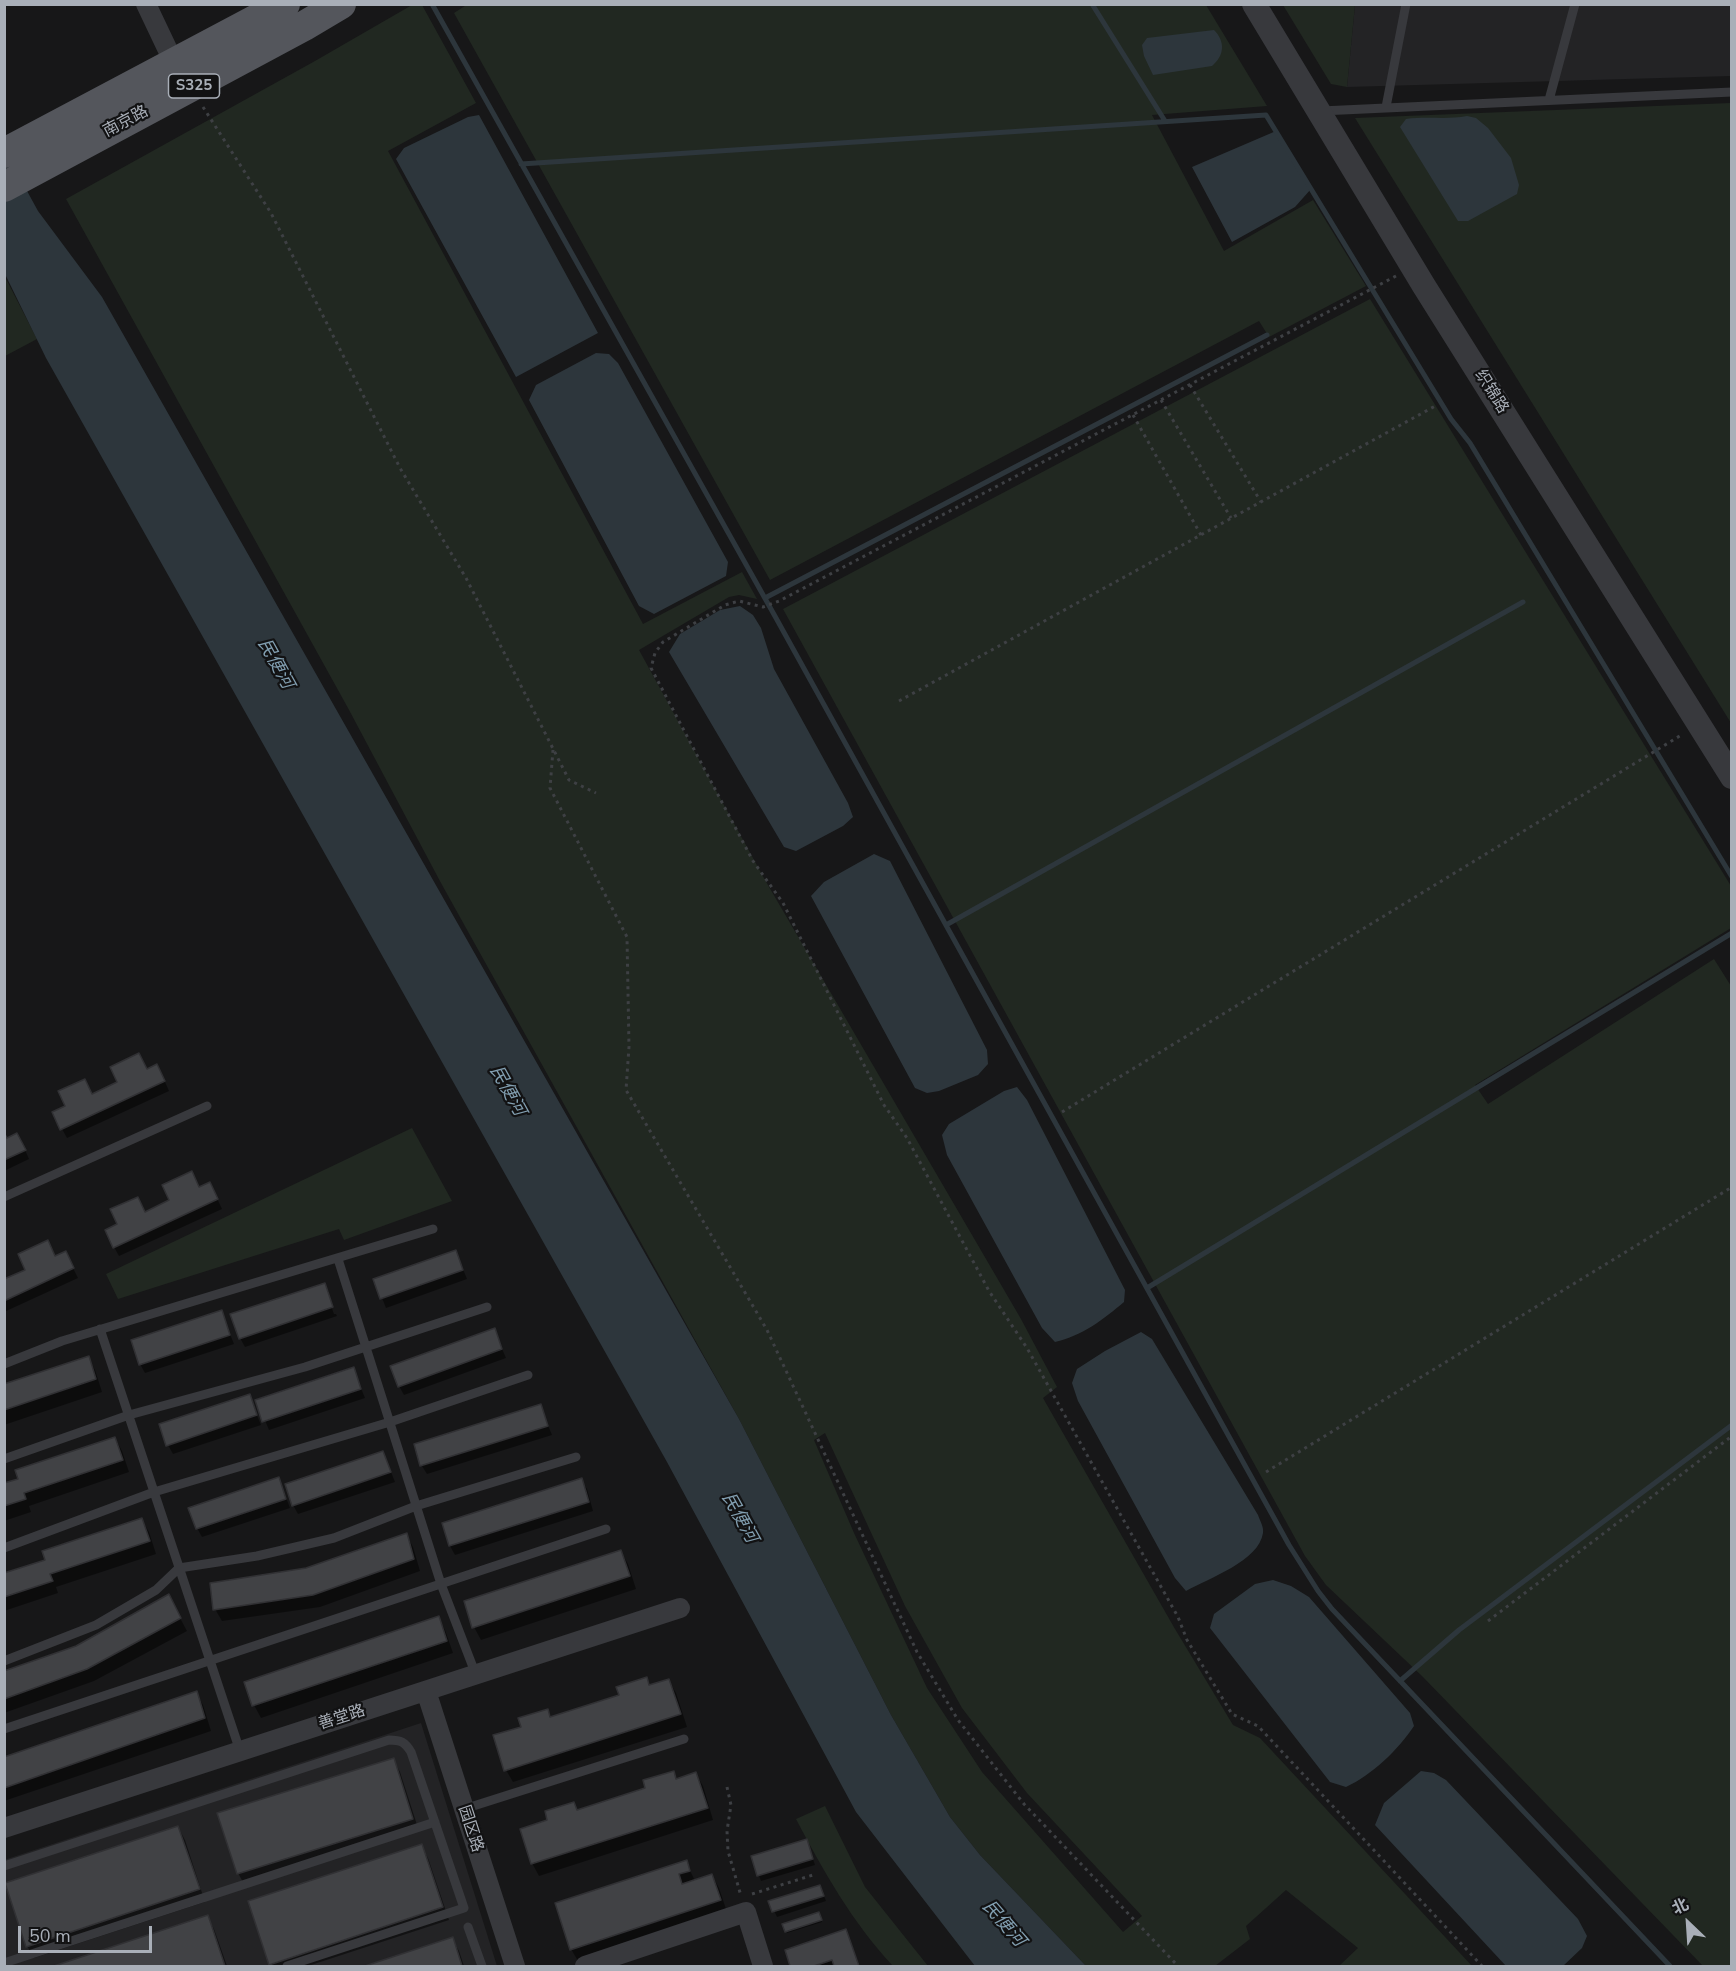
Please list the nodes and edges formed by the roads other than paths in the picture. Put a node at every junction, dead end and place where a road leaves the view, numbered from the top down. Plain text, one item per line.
1 (146, 4) edge
2 (285, 4) edge
3 (341, 4) edge
4 (1254, 4) edge
5 (1406, 4) edge
6 (1575, 4) edge
7 (174, 63) junction
8 (1731, 92) edge
9 (1549, 100) junction
10 (1386, 108) junction
11 (1318, 111) junction
12 (4, 153) edge
13 (4, 187) edge
14 (1731, 777) edge
15 (207, 1106) dead end
16 (4, 1197) edge
17 (433, 1228) dead end
18 (338, 1259) junction
19 (487, 1307) dead end
20 (100, 1329) junction
21 (366, 1348) junction
22 (4, 1364) edge
23 (528, 1375) dead end
24 (129, 1415) junction
25 (390, 1422) junction
26 (576, 1457) dead end
27 (4, 1459) edge
28 (154, 1492) junction
29 (416, 1506) junction
30 (606, 1529) dead end
31 (4, 1548) edge
32 (179, 1568) junction
33 (441, 1584) junction
34 (680, 1608) dead end
35 (210, 1660) junction
36 (4, 1661) edge
37 (476, 1675) junction
38 (426, 1691) junction
39 (4, 1729) edge
40 (684, 1739) dead end
41 (240, 1751) junction
42 (464, 1809) junction
43 (435, 1822) junction
44 (4, 1828) edge
45 (4, 1866) edge
46 (468, 1927) dead end
47 (4, 1963) edge
48 (287, 1966) edge
49 (482, 1966) edge
50 (515, 1966) edge
51 (585, 1966) edge
52 (763, 1966) edge

1 - 7 street
2 - 7 main road, 南京路 / S325
3 - 13 main road, 南京路 / S325
4 - 11 street, 织锦路
5 - 10 lane
6 - 9 lane
7 - 12 main road, 南京路 / S325
8 - 9 lane
9 - 10 lane
10 - 11 lane
11 - 14 street, 织锦路
15 - 16 lane
17 - 18 lane
18 - 20 lane
18 - 21 lane
19 - 21 lane
20 - 22 lane
20 - 24 lane
21 - 24 lane
21 - 25 lane
23 - 25 lane
24 - 27 lane
24 - 28 lane
25 - 28 lane
25 - 29 lane
26 - 29 lane
28 - 31 lane
28 - 32 lane
29 - 32 lane
29 - 33 lane
30 - 33 lane
32 - 35 lane
32 - 36 lane
33 - 35 lane
33 - 37 lane
34 - 37 street, 善堂路
35 - 39 lane
35 - 41 lane
37 - 38 street, 善堂路
38 - 41 street, 善堂路
38 - 42 street, 园区路
40 - 42 lane
41 - 44 street, 善堂路
42 - 50 street, 园区路
43 - 45 lane
43 - 47 lane
43 - 48 lane
46 - 49 lane
51 - 52 street

